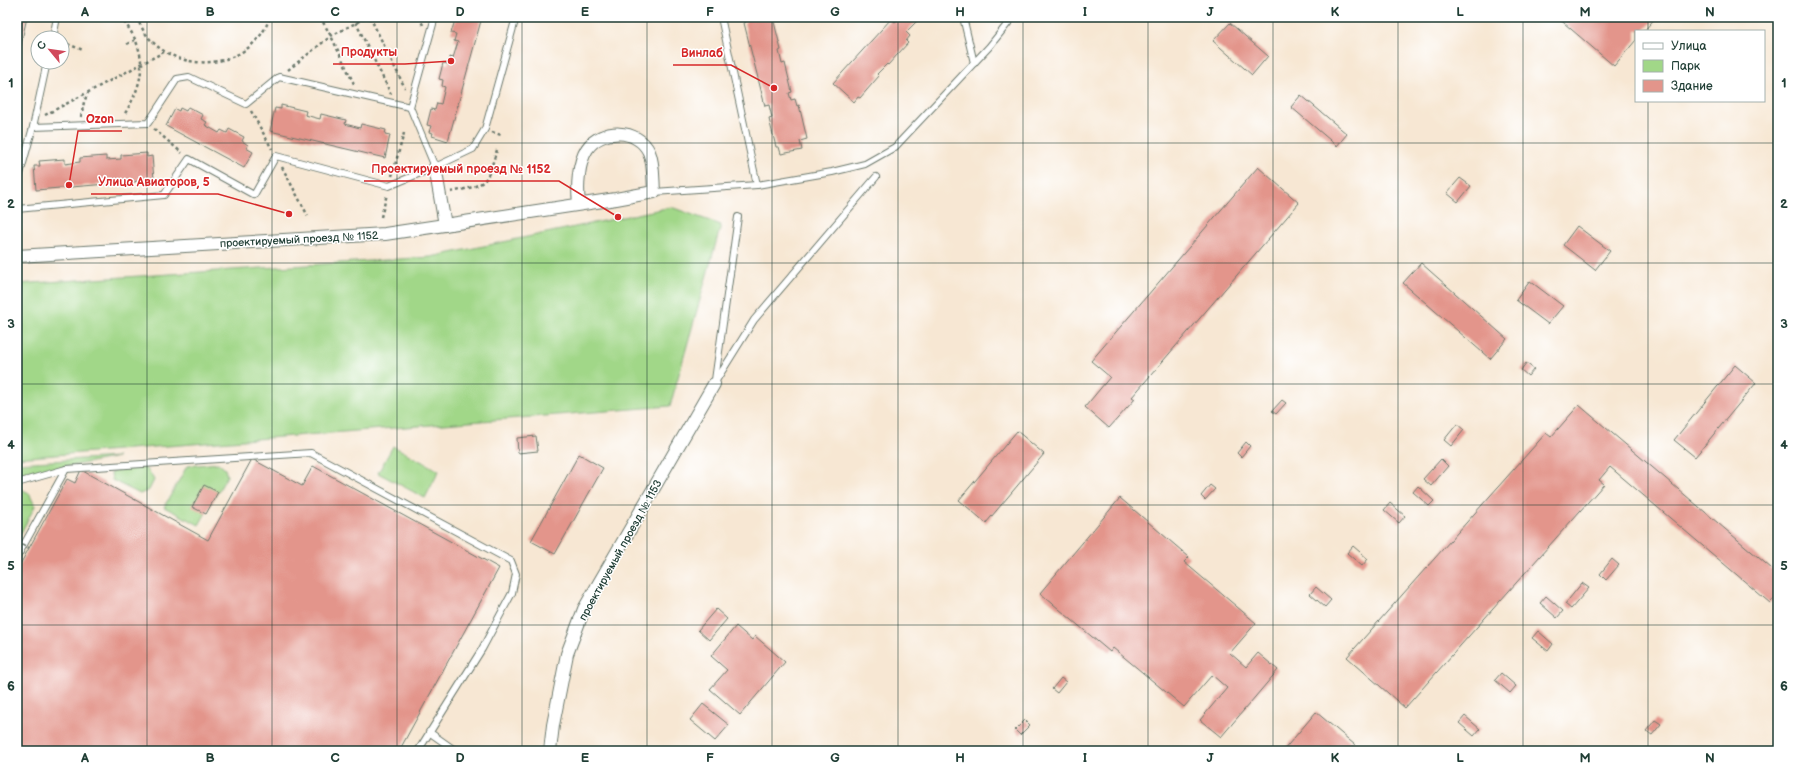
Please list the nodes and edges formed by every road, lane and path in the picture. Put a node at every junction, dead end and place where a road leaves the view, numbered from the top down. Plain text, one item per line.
1 (57, 17) edge
2 (120, 17) edge
3 (137, 17) edge
4 (270, 17) edge
5 (320, 17) edge
6 (353, 17) edge
7 (368, 17) edge
8 (435, 17) edge
9 (516, 17) edge
10 (721, 17) edge
11 (963, 17) edge
12 (1013, 17) edge
13 (356, 23) junction
14 (55, 30) edge
15 (331, 36) junction
16 (135, 40) junction
17 (127, 44) dead end
18 (70, 45) edge
19 (82, 50) dead end
20 (164, 52) junction
21 (974, 63) junction
22 (142, 65) junction
23 (45, 70) edge
24 (279, 76) junction
25 (88, 93) junction
26 (359, 95) junction
27 (246, 104) junction
28 (396, 104) junction
29 (411, 104) junction
30 (120, 123) junction
31 (148, 123) junction
32 (34, 125) junction
33 (80, 125) junction
34 (497, 150) dead end
35 (276, 156) junction
36 (190, 160) junction
37 (19, 167) edge
38 (435, 167) junction
39 (876, 177) dead end
40 (17, 185) edge
41 (757, 185) junction
42 (441, 192) junction
43 (654, 192) junction
44 (579, 203) junction
45 (17, 208) edge
46 (308, 216) dead end
47 (738, 218) dead end
48 (446, 225) junction
49 (17, 256) edge
50 (714, 384) junction
51 (66, 469) junction
52 (17, 483) edge
53 (17, 542) edge
54 (29, 548) dead end
55 (17, 557) edge
56 (429, 732) junction
57 (418, 751) edge
58 (456, 751) edge
59 (550, 751) edge

1 - 14 lane
2 - 16 path
3 - 20 path
4 - 20 path
5 - 15 path
6 - 13 path
7 - 13 path
7 - 29 path
8 - 29 lane
9 - 38 lane
10 - 41 lane
11 - 21 lane
12 - 21 lane, проектируемый проезд № 1152
13 - 15 path
13 - 28 path
15 - 24 path
15 - 26 path
16 - 17 path
16 - 22 path
18 - 19 path
20 - 22 path
21 - 41 lane, проектируемый проезд № 1152
22 - 25 path
22 - 30 path
23 - 32 lane
24 - 26 lane
24 - 27 lane
25 - 32 path
25 - 33 path
26 - 28 lane
27 - 31 lane
27 - 35 path
28 - 29 lane
29 - 38 lane
30 - 31 lane
30 - 33 lane
31 - 36 path
32 - 33 lane
32 - 37 lane
34 - 42 path
35 - 36 lane
35 - 38 lane
35 - 46 path
36 - 45 lane
37 - 40 lane
38 - 42 street
39 - 50 lane
41 - 43 lane, проектируемый проезд № 1152
42 - 48 street
43 - 44 street, проектируемый проезд № 1152
43 - 44 street
44 - 48 street, проектируемый проезд № 1152
47 - 50 lane
48 - 49 street, проектируемый проезд № 1152
50 - 59 street, проектируемый проезд № 1153
51 - 52 lane
51 - 55 lane
51 - 56 lane
53 - 54 path, bridge
56 - 57 lane
56 - 58 lane

